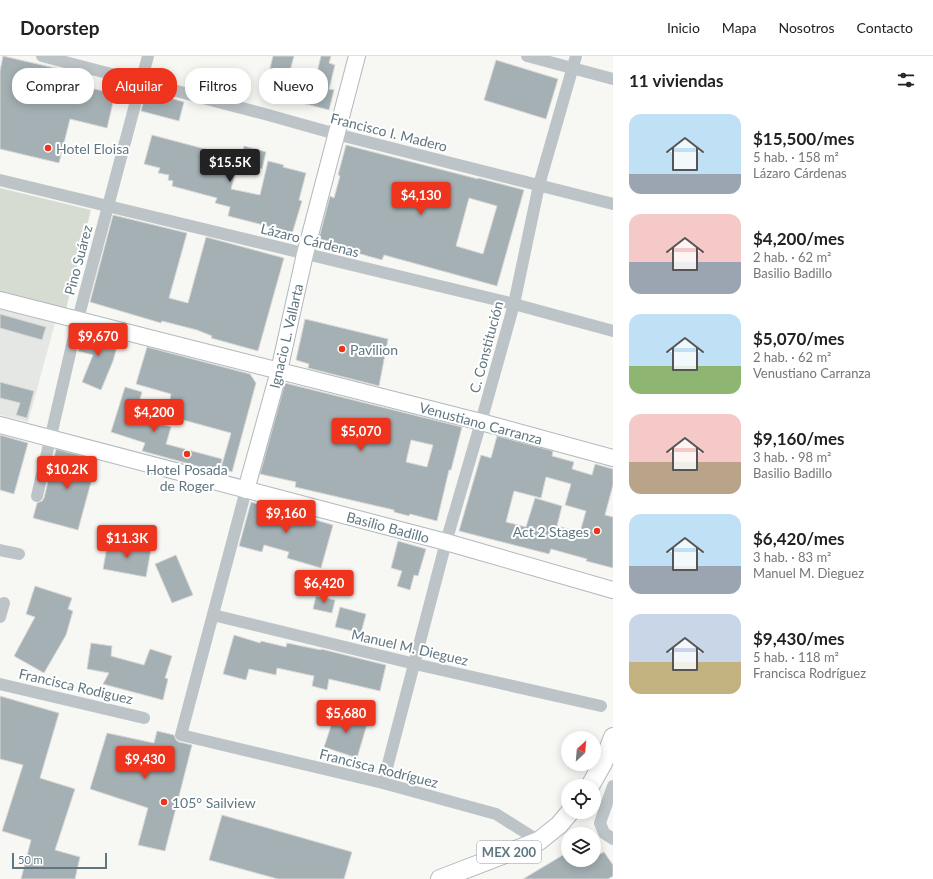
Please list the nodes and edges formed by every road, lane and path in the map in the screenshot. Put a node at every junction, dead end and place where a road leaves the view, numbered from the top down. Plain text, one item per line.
1 (42, 56) edge
2 (148, 56) edge
3 (357, 56) edge
4 (527, 56) edge
5 (574, 62) edge
6 (145, 68) edge
7 (102, 71) edge
8 (613, 79) edge
9 (177, 91) edge
10 (135, 104) edge
11 (336, 134) junction
12 (0, 180) edge
13 (539, 185) junction
14 (613, 204) edge
15 (108, 205) junction
16 (305, 254) junction
17 (0, 300) edge
18 (514, 304) junction
19 (78, 319) junction
20 (613, 331) edge
21 (279, 371) junction
22 (481, 422) junction
23 (0, 425) edge
24 (51, 438) junction
25 (613, 458) edge
26 (246, 490) junction
27 (37, 496) dead end
28 (446, 542) junction
29 (0, 550) edge
30 (19, 554) dead end
31 (613, 590) edge
32 (4, 603) dead end
33 (213, 615) junction
34 (0, 617) edge
35 (415, 664) junction
36 (0, 684) edge
37 (601, 706) dead end
38 (144, 718) dead end
39 (181, 735) joint
40 (613, 737) edge
41 (594, 779) edge
42 (383, 783) junction
43 (613, 786) edge
44 (564, 819) edge
45 (613, 839) edge
46 (538, 841) junction
47 (440, 879) edge

1 - 7 street, Francisco I. Madero
2 - 6 street, Pino Suárez
3 - 11 street, Ignacio L. Vallarta
4 - 5 street
5 - 8 street
5 - 13 street, C. Constitución
9 - 11 street, Francisco I. Madero
10 - 15 street, Pino Suárez
11 - 13 street, Francisco I. Madero
11 - 16 street, Ignacio L. Vallarta
12 - 15 street, Lázaro Cárdenas
13 - 14 street, Francisco I. Madero
13 - 18 street, C. Constitución
15 - 16 street, Lázaro Cárdenas
15 - 19 street, Pino Suárez
16 - 18 street, Lázaro Cárdenas
16 - 21 street, Ignacio L. Vallarta
17 - 19 street, Venustiano Carranza
18 - 20 street, Lázaro Cárdenas
18 - 22 street, C. Constitución
19 - 21 street, Venustiano Carranza
19 - 24 street, Pino Suárez
21 - 22 street, Venustiano Carranza
21 - 26 street, Ignacio L. Vallarta
22 - 25 street, Venustiano Carranza
22 - 28 street, C. Constitución
23 - 24 street, Basilio Badillo
24 - 26 street, Basilio Badillo
24 - 27 street, Pino Suárez
26 - 28 street, Basilio Badillo
26 - 33 street, Ignacio L. Vallarta
28 - 31 street, Basilio Badillo
28 - 35 street, C. Constitución
29 - 30 street
32 - 34 street
33 - 35 street, Manuel M. Dieguez
33 - 39 street, Ignacio L. Vallarta
35 - 37 street, Manuel M. Dieguez
35 - 42 street, C. Constitución
36 - 38 street, Francisca Rodiguez
39 - 42 street, Francisca Rodríguez
40 - 41 main road
42 - 46 street, Francisca Rodríguez
43 - 45 street
44 - 46 main road, MEX 200
46 - 47 main road, MEX 200

